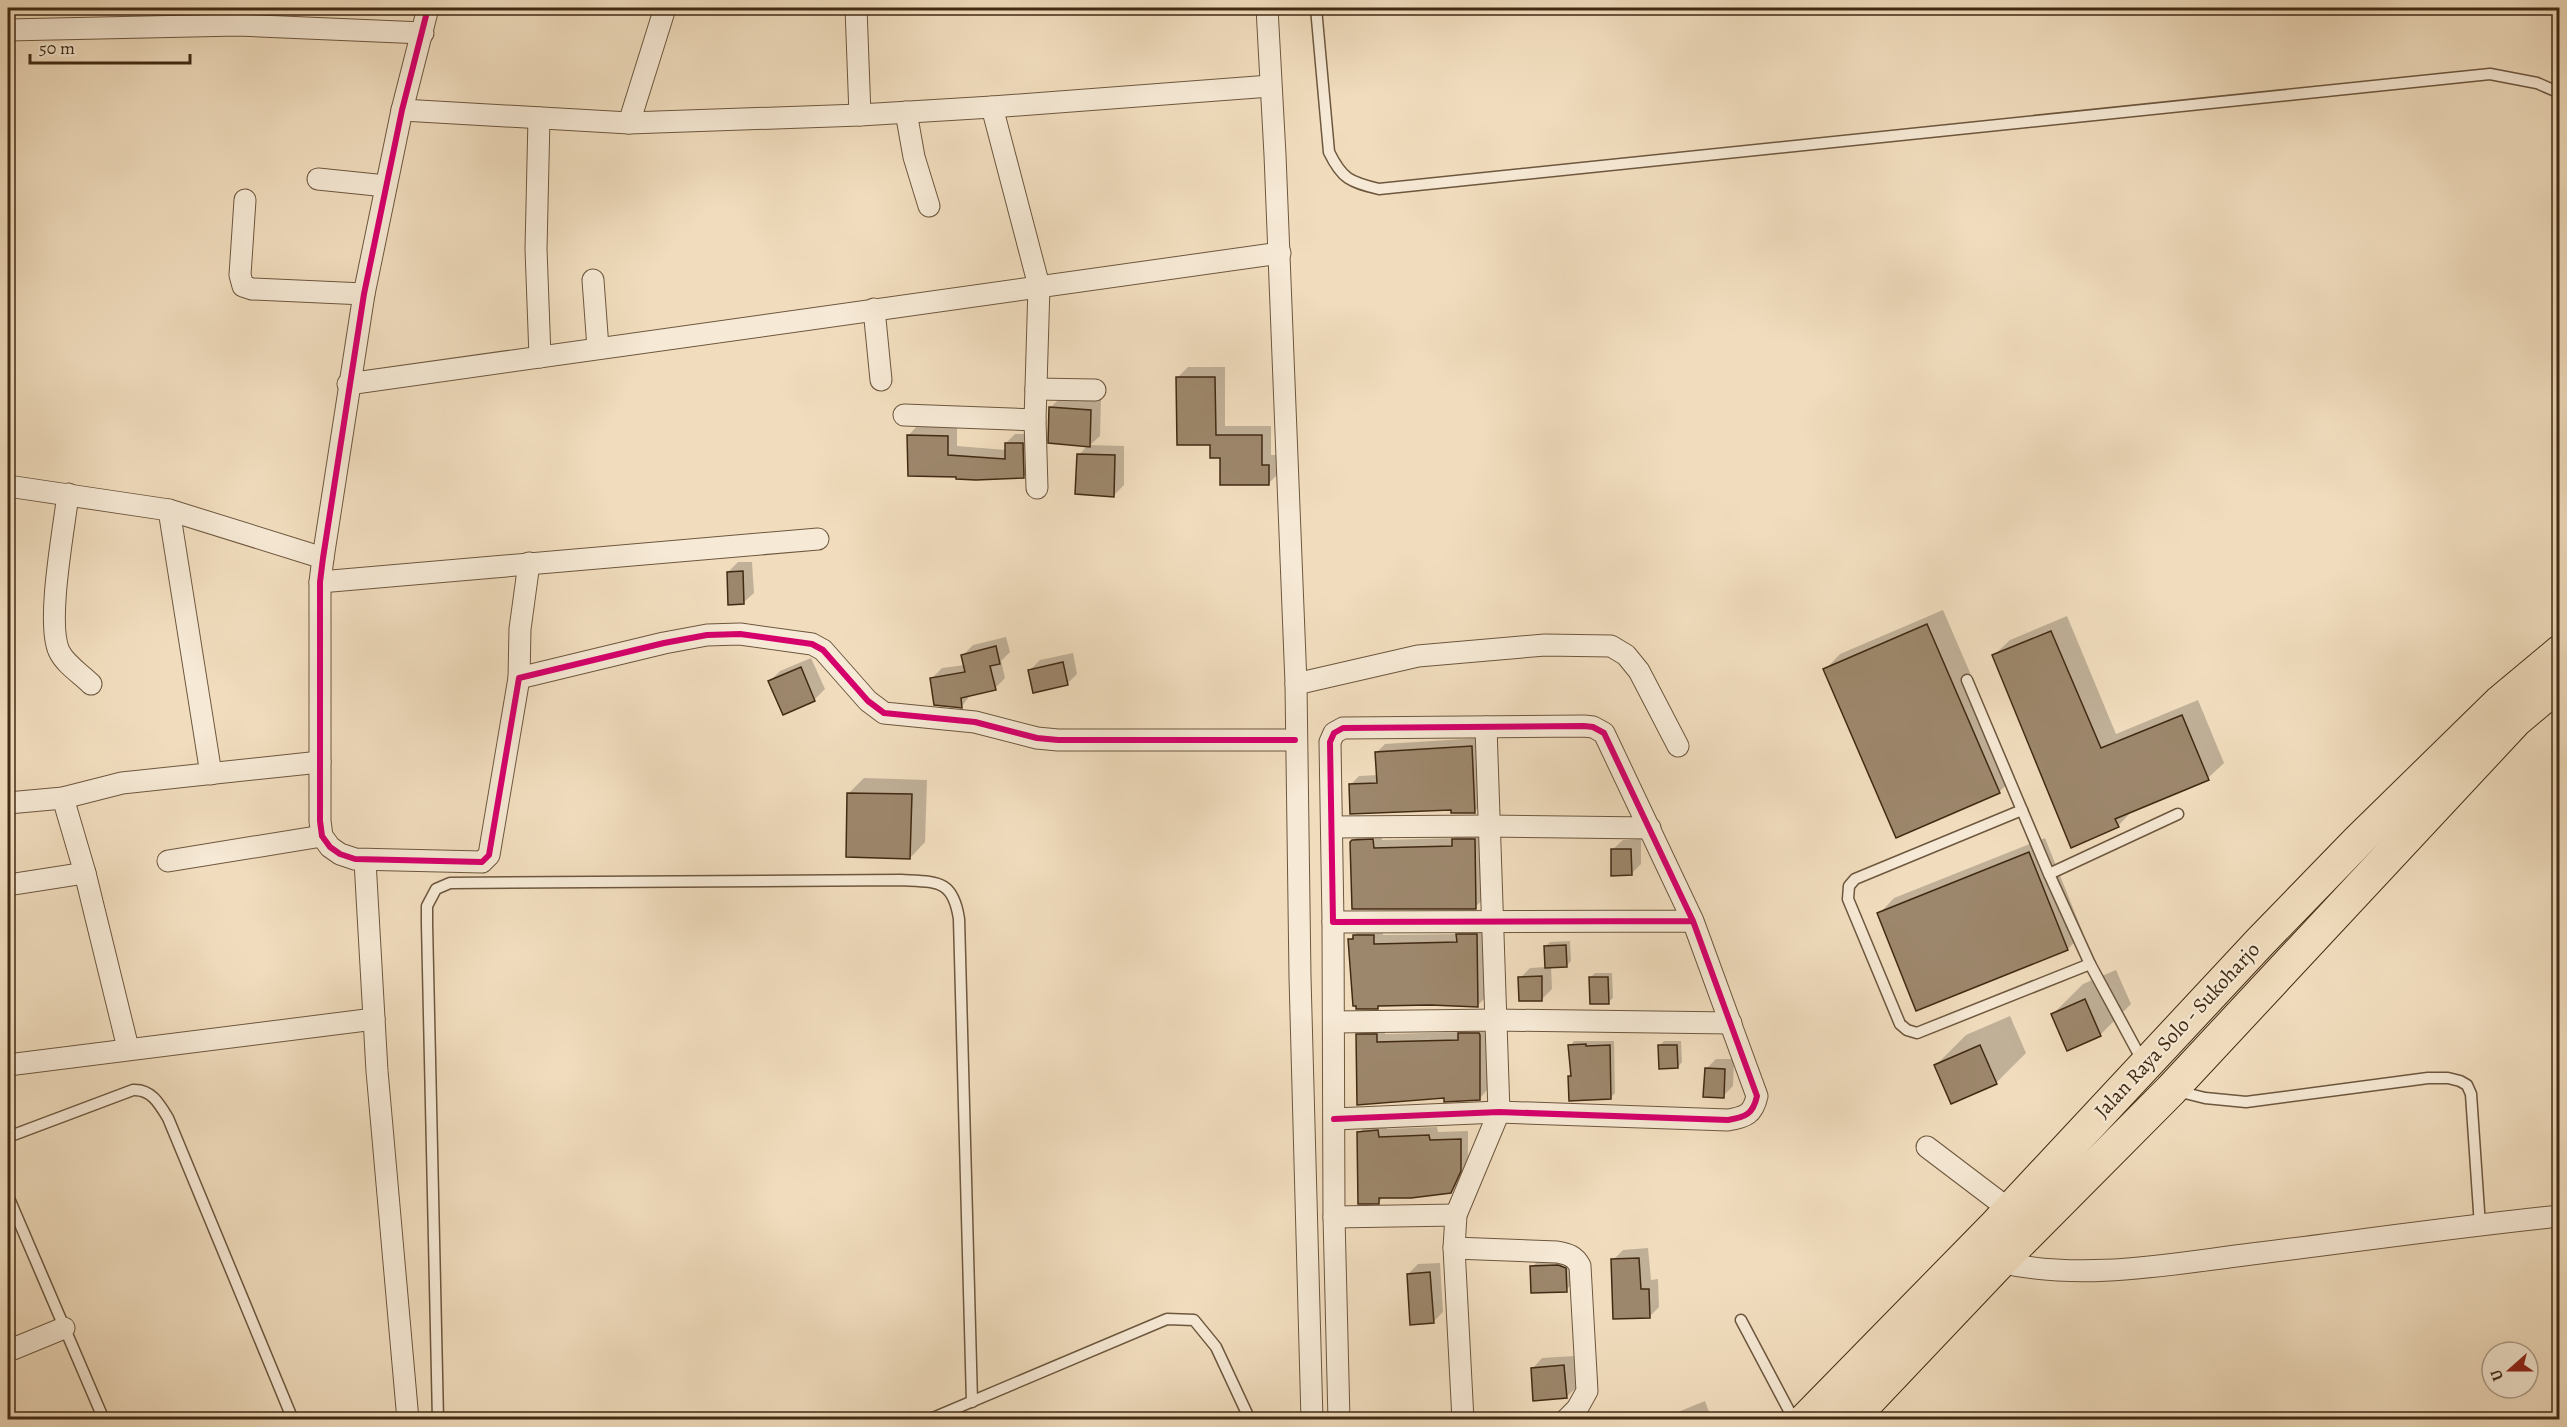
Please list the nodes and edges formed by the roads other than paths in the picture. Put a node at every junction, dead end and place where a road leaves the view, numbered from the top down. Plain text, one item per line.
1 (428, 8) edge
2 (665, 8) edge
3 (856, 8) edge
4 (1267, 8) edge
5 (1316, 8) edge
6 (275, 16) edge
7 (8, 30) edge
8 (423, 33) junction
9 (1270, 86) junction
10 (2559, 93) edge
11 (992, 107) junction
12 (860, 109) junction
13 (402, 111) junction
14 (906, 112) junction
15 (539, 118) junction
16 (629, 123) junction
17 (318, 179) dead end
18 (386, 186) junction
19 (245, 200) dead end
20 (929, 206) dead end
21 (1280, 253) junction
22 (593, 280) dead end
23 (1039, 286) junction
24 (363, 294) junction
25 (874, 309) junction
26 (598, 348) junction
27 (540, 357) junction
28 (881, 380) dead end
29 (348, 384) junction
30 (1036, 389) junction
31 (1095, 390) dead end
32 (904, 416) dead end
33 (1035, 420) junction
34 (8, 486) edge
35 (1037, 488) dead end
36 (68, 494) junction
37 (169, 510) junction
38 (818, 538) dead end
39 (323, 558) junction
40 (529, 563) junction
41 (320, 582) junction
42 (2559, 651) edge
43 (519, 678) junction
44 (1967, 680) dead end
45 (2559, 683) edge
46 (91, 684) dead end
47 (1296, 684) junction
48 (1486, 727) junction
49 (1295, 740) junction
50 (1678, 746) dead end
51 (320, 762) junction
52 (210, 774) junction
53 (63, 798) junction
54 (8, 803) edge
55 (2022, 810) junction
56 (2178, 814) dead end
57 (1488, 826) junction
58 (1332, 827) junction
59 (1650, 828) junction
60 (322, 836) junction
61 (168, 861) dead end
62 (365, 861) junction
63 (85, 873) junction
64 (2049, 874) junction
65 (8, 885) edge
66 (1693, 921) junction
67 (1333, 922) junction
68 (1491, 923) junction
69 (2090, 964) junction
70 (374, 1019) junction
71 (1496, 1020) junction
72 (1334, 1022) junction
73 (1731, 1023) junction
74 (128, 1048) junction
75 (8, 1065) edge
76 (2145, 1065) junction
77 (2171, 1090) junction
78 (1499, 1112) junction
79 (1334, 1119) junction
80 (8, 1137) edge
81 (1927, 1147) dead end
82 (8, 1196) edge
83 (1456, 1215) junction
84 (2559, 1216) edge
85 (1334, 1217) junction
86 (2480, 1226) junction
87 (2008, 1234) junction
88 (1454, 1248) junction
89 (1742, 1320) dead end
90 (64, 1328) junction
91 (8, 1351) edge
92 (972, 1402) junction
93 (104, 1419) edge
94 (293, 1419) edge
95 (408, 1419) edge
96 (438, 1419) edge
97 (927, 1419) edge
98 (1250, 1419) edge
99 (1312, 1419) edge
100 (1339, 1419) edge
101 (1463, 1419) edge
102 (1566, 1419) edge
103 (1794, 1419) edge
104 (1805, 1419) edge
105 (1850, 1419) edge

1 - 8 street
2 - 16 street
3 - 12 street
4 - 9 street
5 - 10 lane
6 - 7 street
6 - 8 street
8 - 13 street
9 - 11 street
9 - 21 street
11 - 14 street
11 - 23 street
12 - 14 street
12 - 16 street
13 - 15 street
13 - 18 street
14 - 20 street
15 - 16 street
15 - 27 street
17 - 18 street
18 - 24 street
19 - 24 street
21 - 23 street
21 - 47 street
22 - 26 street
23 - 25 street
23 - 30 street
24 - 29 street
25 - 26 street
25 - 28 street
26 - 27 street
27 - 29 street
29 - 39 street
30 - 31 street
30 - 33 street
32 - 33 street
33 - 35 street
34 - 36 street
36 - 37 street
36 - 46 street
37 - 39 street
37 - 52 street
38 - 40 street
39 - 41 street
40 - 41 street
40 - 43 street
41 - 51 street
42 - 76 main road, Jalan Raya Solo - Sukoharjo
43 - 49 street
43 - 62 street
44 - 55 lane
45 - 77 main road, Jalan Raya Solo - Sukoharjo
47 - 49 street
47 - 50 street
48 - 57 street
48 - 58 street
48 - 59 street
49 - 99 street
51 - 52 street
51 - 60 street
52 - 53 street
53 - 54 street
53 - 63 street
55 - 64 lane
55 - 69 lane
56 - 64 lane
57 - 58 street
57 - 59 street
57 - 68 street
58 - 67 street
59 - 66 street
60 - 61 street
60 - 62 street
62 - 70 street
63 - 65 street
63 - 74 street
64 - 69 lane
66 - 68 street
66 - 73 street
67 - 68 street
67 - 72 street
68 - 71 street
69 - 76 lane
70 - 74 street
70 - 95 street
71 - 72 street
71 - 73 street
71 - 78 street
72 - 79 street
73 - 78 street
74 - 75 street
76 - 77 main road
76 - 87 main road, Jalan Raya Solo - Sukoharjo
77 - 86 lane
77 - 87 main road, Jalan Raya Solo - Sukoharjo
78 - 79 street
78 - 83 street
79 - 85 street
80 - 94 lane
81 - 87 street
82 - 90 lane
83 - 85 street
83 - 88 street
84 - 86 street
85 - 100 street
86 - 87 street
87 - 104 main road, Jalan Raya Solo - Sukoharjo
87 - 105 main road, Jalan Raya Solo - Sukoharjo
88 - 101 street
88 - 102 street
89 - 103 lane
90 - 91 street
90 - 93 lane
92 - 96 lane
92 - 97 lane
92 - 98 lane

